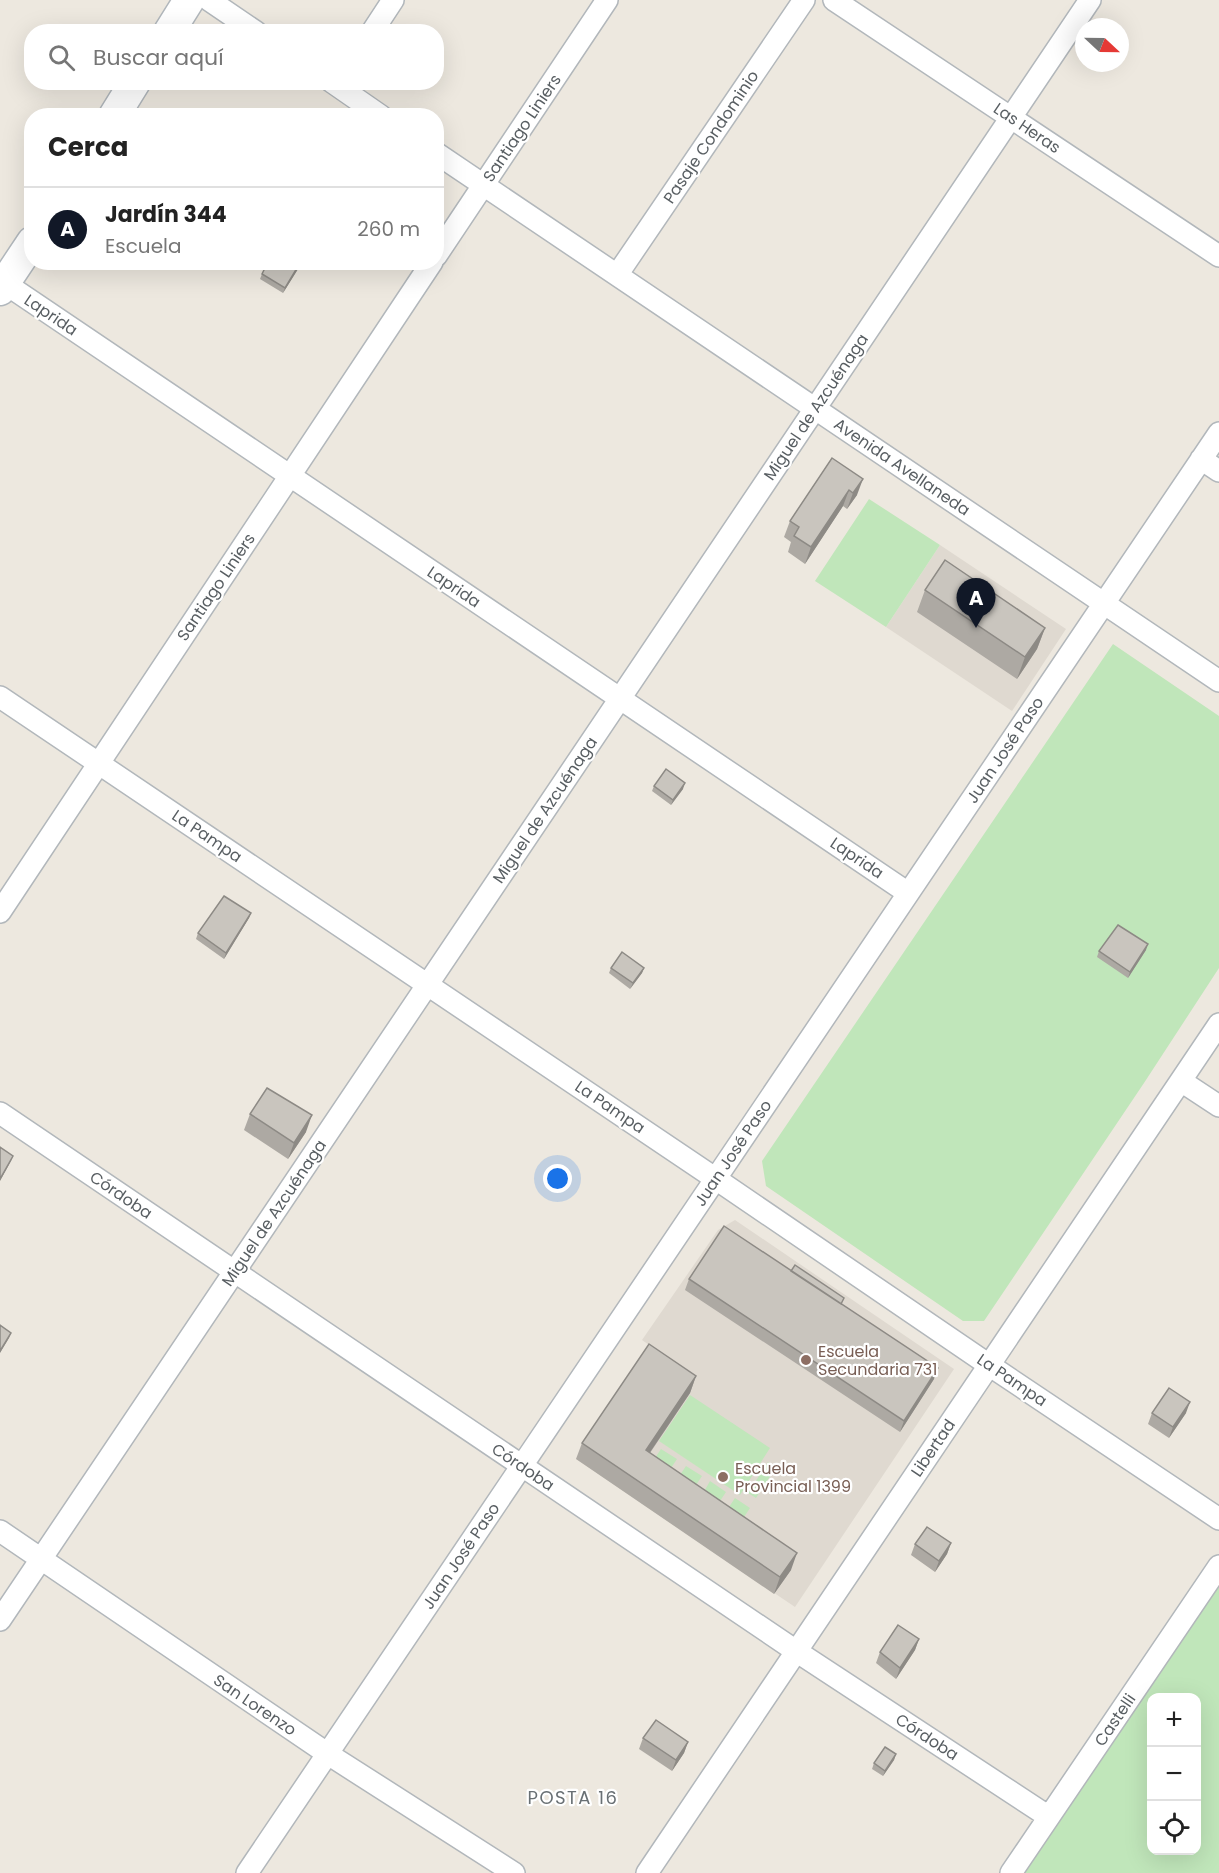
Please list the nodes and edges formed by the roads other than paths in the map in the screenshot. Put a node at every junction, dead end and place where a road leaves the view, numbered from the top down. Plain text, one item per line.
1 (189, 0) edge
2 (209, 0) edge
3 (393, 0) edge
4 (607, 0) edge
5 (804, 0) edge
6 (834, 0) edge
7 (1090, 0) edge
8 (174, 24) edge
9 (244, 24) edge
10 (377, 24) edge
11 (130, 90) edge
12 (345, 90) edge
13 (119, 108) edge
14 (370, 108) edge
15 (1011, 118) junction
16 (444, 158) edge
17 (484, 185) junction
18 (444, 244) edge
19 (24, 253) edge
20 (1219, 256) edge
21 (427, 270) edge
22 (617, 275) junction
23 (1, 284) edge
24 (815, 408) junction
25 (1219, 433) edge
26 (1201, 459) junction
27 (1219, 471) edge
28 (290, 476) junction
29 (1103, 604) junction
30 (1219, 681) edge
31 (0, 697) edge
32 (620, 699) junction
33 (98, 763) junction
34 (908, 893) junction
35 (0, 912) edge
36 (428, 985) junction
37 (1219, 1024) edge
38 (1181, 1081) junction
39 (1219, 1106) edge
40 (0, 1113) edge
41 (716, 1179) junction
42 (234, 1271) junction
43 (989, 1365) junction
44 (522, 1466) junction
45 (1219, 1519) edge
46 (0, 1531) edge
47 (41, 1559) junction
48 (1219, 1566) edge
49 (0, 1620) edge
50 (796, 1651) junction
51 (328, 1754) junction
52 (1049, 1817) junction
53 (248, 1873) edge
54 (514, 1873) edge
55 (647, 1873) edge
56 (1011, 1873) edge

1 - 8 main road
2 - 9 street
3 - 10 street
4 - 17 street, Santiago Liniers
5 - 22 street, Pasaje Condominio
6 - 15 street, Las Heras
7 - 15 street, Miguel de Azcuénaga
11 - 13 main road
12 - 14 street
15 - 20 street, Las Heras
15 - 24 street, Miguel de Azcuénaga
16 - 17 street, Avenida Avellaneda
17 - 18 street, Santiago Liniers
17 - 22 street, Avenida Avellaneda
19 - 23 main road
21 - 28 street, Santiago Liniers
22 - 24 street, Avenida Avellaneda
23 - 28 street, Laprida
24 - 29 street, Avenida Avellaneda
24 - 32 street, Miguel de Azcuénaga
25 - 26 street, Juan José Paso
26 - 27 street
26 - 29 street, Juan José Paso
28 - 32 street, Laprida
28 - 33 street, Santiago Liniers
29 - 30 street, Avenida Avellaneda
29 - 34 street, Juan José Paso
31 - 33 street, La Pampa
32 - 34 street, Laprida
32 - 36 street, Miguel de Azcuénaga
33 - 35 street, Santiago Liniers
33 - 36 street, La Pampa
34 - 41 street, Juan José Paso
36 - 41 street, La Pampa
36 - 42 street, Miguel de Azcuénaga
37 - 38 street, Libertad
38 - 39 street
38 - 43 street, Libertad
40 - 42 street, Córdoba
41 - 43 street, La Pampa
41 - 44 street, Juan José Paso
42 - 44 street, Córdoba
42 - 47 street, Miguel de Azcuénaga
43 - 45 street, La Pampa
43 - 50 street, Libertad
44 - 50 street, Córdoba
44 - 51 street, Juan José Paso
46 - 47 street, San Lorenzo
47 - 49 street, Miguel de Azcuénaga
47 - 51 street, San Lorenzo
48 - 52 street, Castelli
50 - 52 street, Córdoba
50 - 55 street, Libertad
51 - 53 street, Juan José Paso
51 - 54 street, San Lorenzo
52 - 56 street, Castelli

